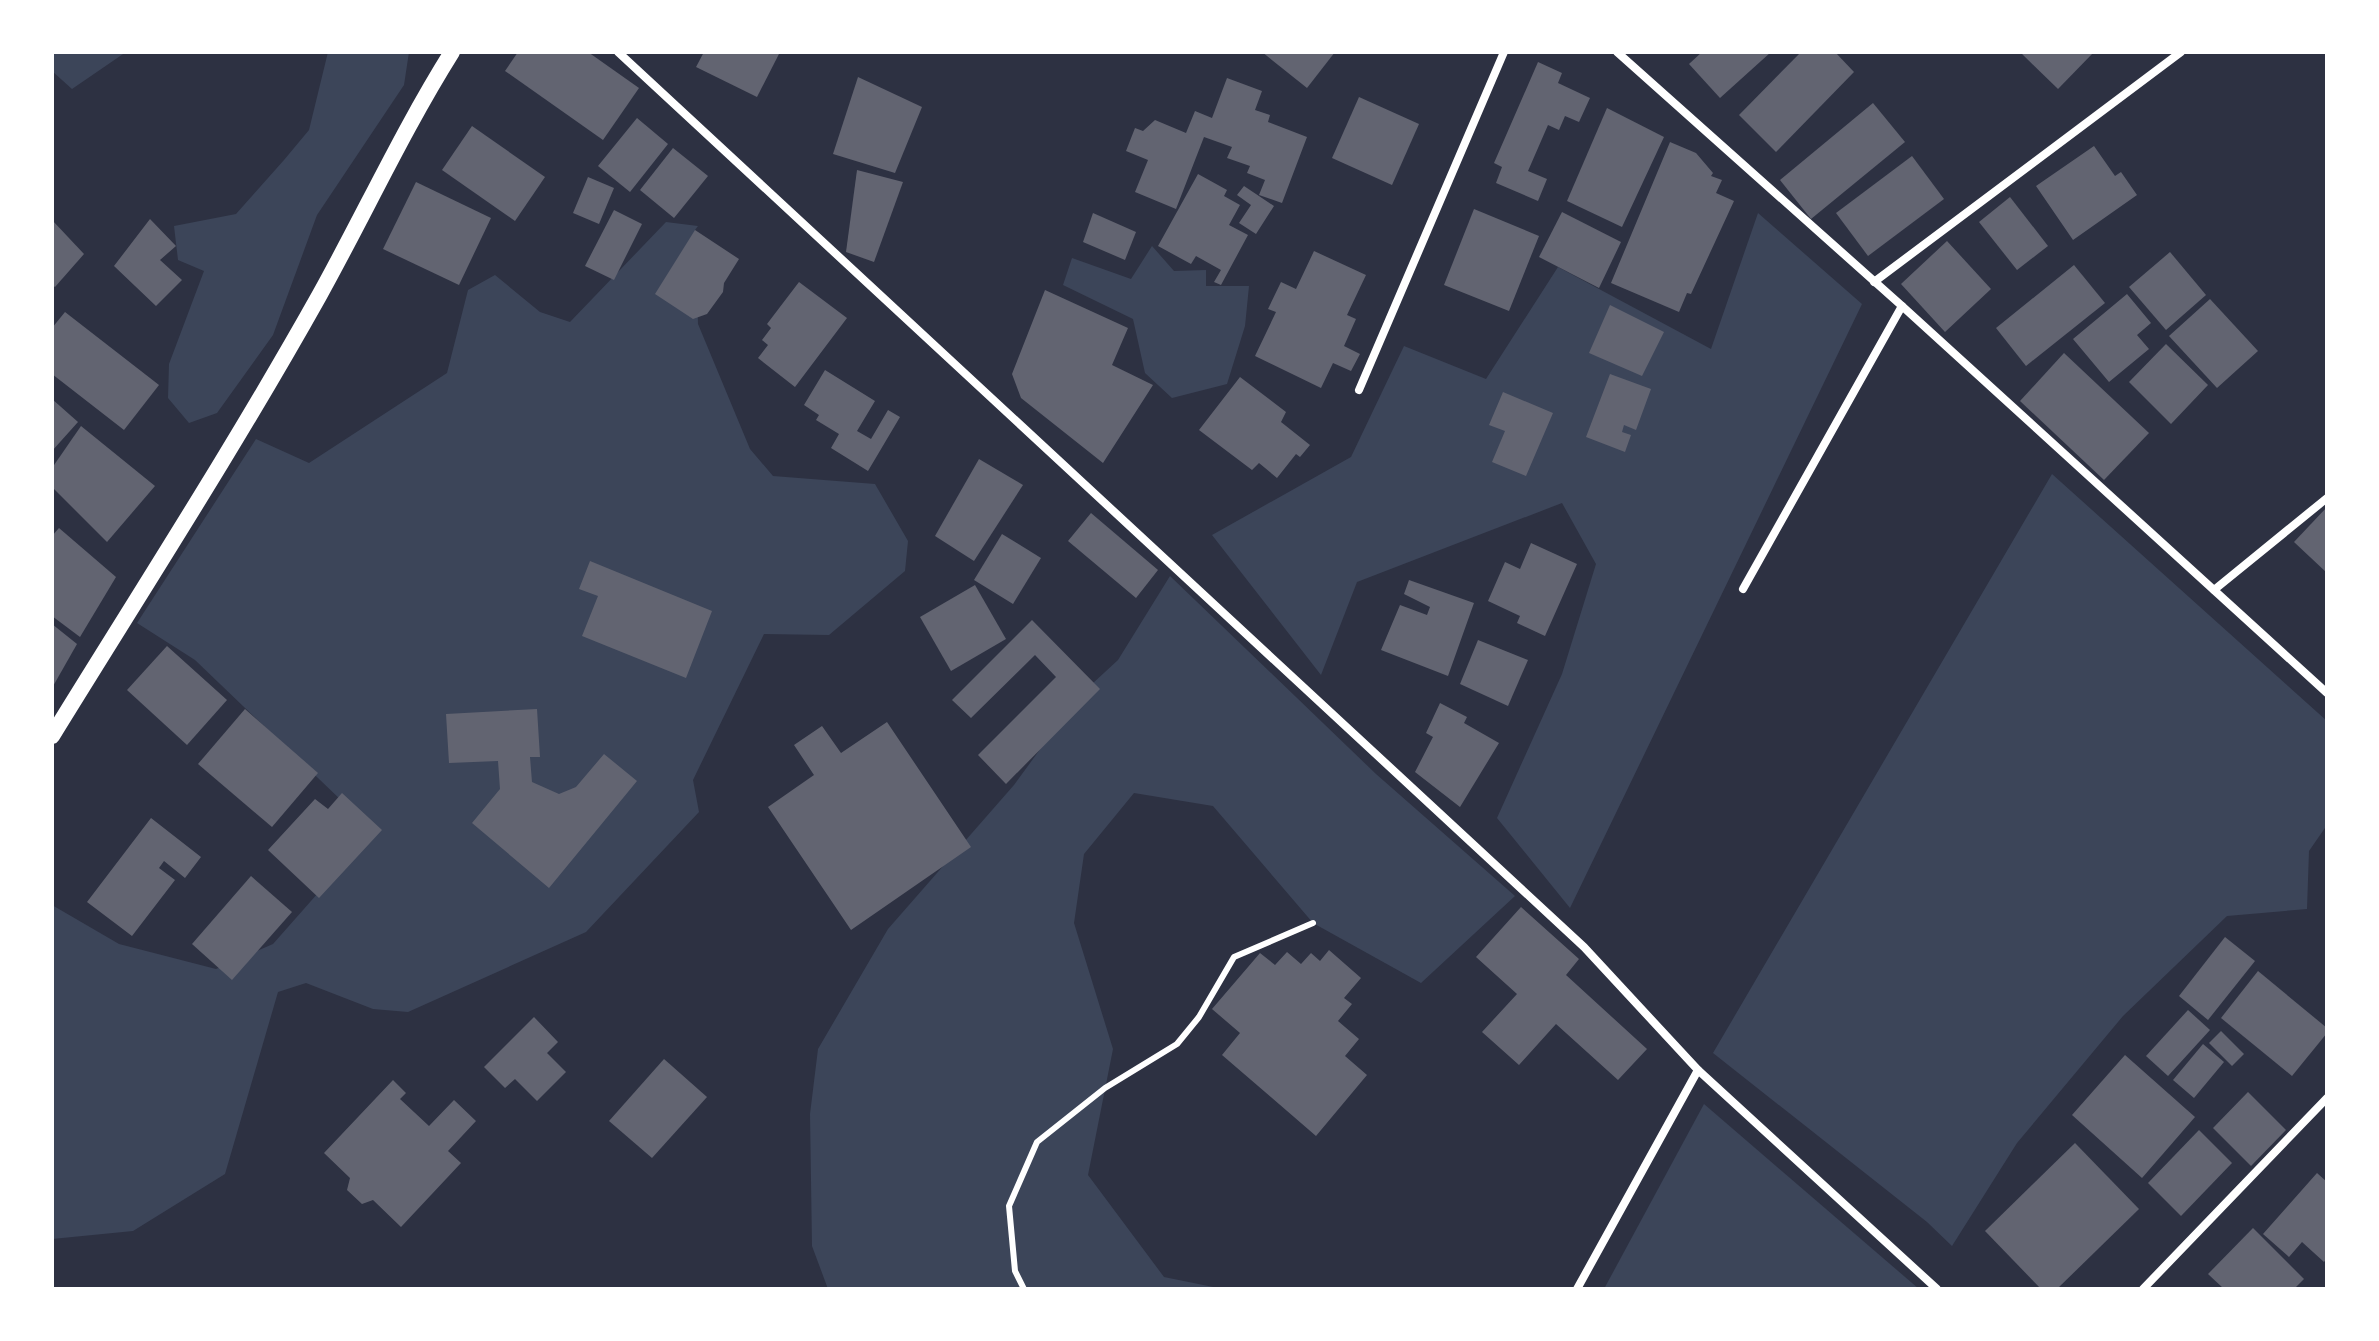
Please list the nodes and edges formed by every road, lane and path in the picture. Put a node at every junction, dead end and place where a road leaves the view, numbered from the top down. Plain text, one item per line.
1 (452, 52) edge
2 (618, 52) edge
3 (1504, 52) edge
4 (1617, 52) edge
5 (2181, 52) edge
6 (1874, 282) junction
7 (1902, 306) junction
8 (1359, 390) dead end
9 (2327, 498) edge
10 (1743, 589) dead end
11 (2214, 590) junction
12 (2327, 693) edge
13 (52, 736) edge
14 (1313, 923) dead end
15 (1698, 1070) junction
16 (2327, 1098) edge
17 (1024, 1289) edge
18 (1577, 1289) edge
19 (1937, 1289) edge
20 (2143, 1289) edge

1 - 13 main road
2 - 15 street
3 - 8 street
4 - 6 street
5 - 6 street
6 - 7 street
7 - 10 street
7 - 11 street
9 - 11 street
11 - 12 street
14 - 17 lane
15 - 18 street
15 - 19 street
16 - 20 street

